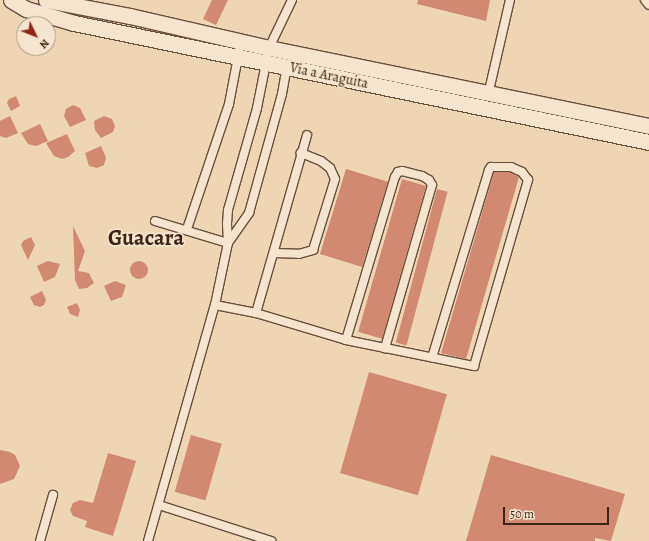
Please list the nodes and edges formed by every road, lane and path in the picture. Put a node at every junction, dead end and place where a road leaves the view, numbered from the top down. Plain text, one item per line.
1 (13, 0) edge
2 (46, 0) edge
3 (292, 0) edge
4 (510, 0) edge
5 (645, 0) edge
6 (649, 5) edge
7 (241, 41) junction
8 (289, 52) junction
9 (268, 55) junction
10 (239, 57) junction
11 (287, 67) junction
12 (487, 101) junction
13 (649, 126) edge
14 (307, 135) dead end
15 (649, 142) edge
16 (301, 153) junction
17 (156, 221) dead end
18 (186, 229) junction
19 (228, 243) junction
20 (274, 253) junction
21 (215, 306) junction
22 (256, 313) junction
23 (346, 340) junction
24 (385, 348) junction
25 (432, 358) junction
26 (53, 495) dead end
27 (159, 505) junction
28 (40, 541) edge
29 (148, 541) edge
30 (271, 541) edge

1 - 10 street, Via a Araguita
2 - 7 street, Via a Araguita
3 - 9 lane
4 - 12 lane
5 - 6 lane
7 - 9 street, Via a Araguita
7 - 10 lane
8 - 9 street, Via a Araguita
8 - 11 lane
8 - 12 street, Via a Araguita
9 - 10 street, Via a Araguita
9 - 11 street, Via a Araguita
9 - 19 lane
10 - 18 lane
11 - 12 street, Via a Araguita
11 - 19 lane
12 - 13 street, Via a Araguita
12 - 15 street, Via a Araguita
14 - 16 lane
16 - 20 lane
16 - 20 lane
17 - 18 lane
18 - 19 lane
19 - 21 lane
20 - 22 lane
21 - 22 lane
21 - 27 lane
22 - 23 lane
23 - 24 lane
23 - 24 lane
24 - 25 lane
25 - 25 lane
26 - 28 lane
27 - 29 lane
27 - 30 lane

